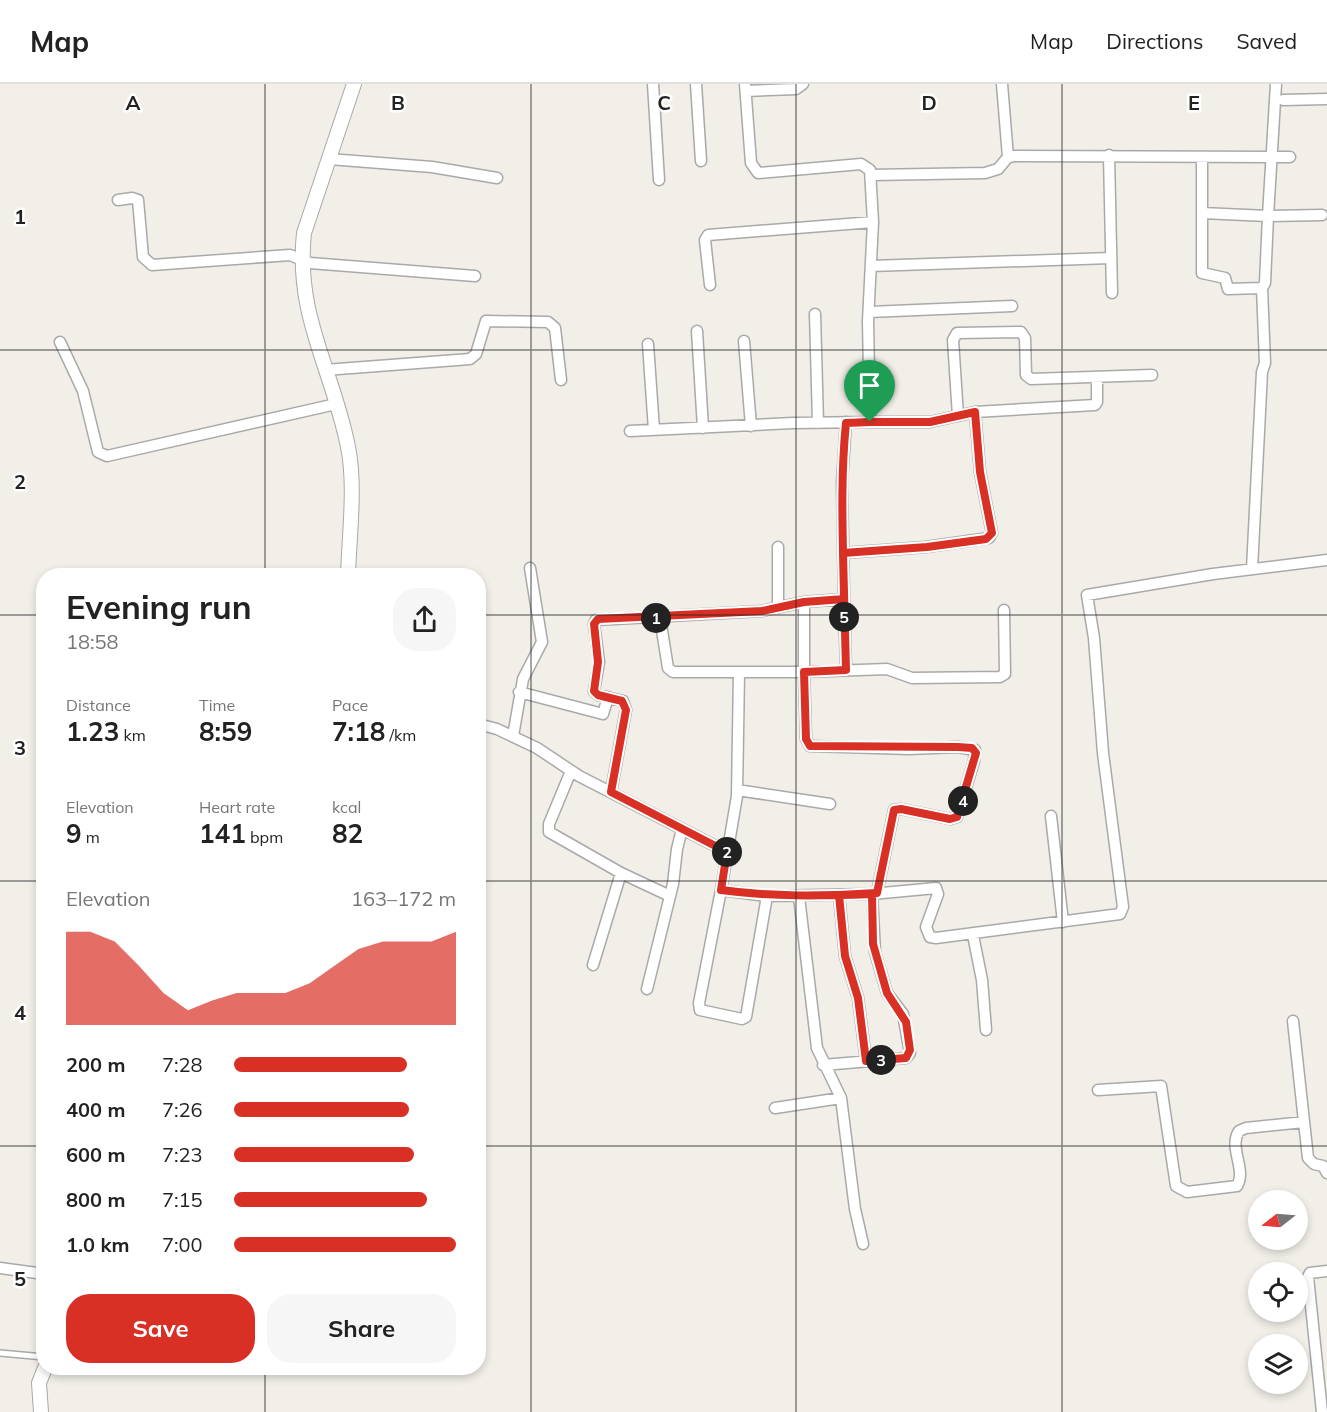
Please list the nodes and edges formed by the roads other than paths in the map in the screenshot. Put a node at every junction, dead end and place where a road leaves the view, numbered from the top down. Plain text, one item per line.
1 (354, 84) edge
2 (653, 84) edge
3 (696, 84) edge
4 (802, 84) edge
5 (1002, 84) edge
6 (1275, 84) edge
7 (745, 88) edge
8 (1327, 99) edge
9 (1283, 100) dead end
10 (1108, 154) junction
11 (1008, 157) junction
12 (1202, 157) junction
13 (1270, 157) junction
14 (1290, 157) dead end
15 (328, 159) junction
16 (701, 161) dead end
17 (871, 175) junction
18 (497, 178) dead end
19 (659, 180) dead end
20 (118, 200) dead end
21 (1202, 213) junction
22 (1322, 215) dead end
23 (1268, 216) junction
24 (873, 222) junction
25 (302, 258) junction
26 (1111, 258) junction
27 (872, 266) junction
28 (475, 276) dead end
29 (710, 285) dead end
30 (1262, 288) junction
31 (1112, 293) dead end
32 (1012, 306) dead end
33 (869, 312) junction
34 (815, 314) dead end
35 (697, 332) dead end
36 (744, 341) dead end
37 (60, 342) dead end
38 (648, 344) dead end
39 (325, 370) junction
40 (1152, 375) dead end
41 (1097, 377) junction
42 (561, 380) dead end
43 (336, 404) junction
44 (975, 412) junction
45 (958, 416) junction
46 (870, 422) junction
47 (818, 423) junction
48 (846, 423) junction
49 (751, 426) junction
50 (703, 428) junction
51 (654, 430) junction
52 (630, 431) dead end
53 (778, 547) dead end
54 (843, 553) junction
55 (1327, 560) edge
56 (348, 568) edge
57 (530, 568) dead end
58 (1252, 569) junction
59 (844, 599) junction
60 (804, 602) junction
61 (778, 607) junction
62 (1004, 610) dead end
63 (660, 618) junction
64 (846, 670) junction
65 (739, 672) junction
66 (804, 672) junction
67 (519, 692) junction
68 (608, 697) junction
69 (486, 727) edge
70 (513, 736) junction
71 (571, 771) junction
72 (737, 790) junction
73 (611, 792) junction
74 (831, 804) dead end
75 (1051, 816) dead end
76 (682, 829) junction
77 (727, 852) junction
78 (621, 873) junction
79 (721, 890) junction
80 (874, 893) junction
81 (839, 895) junction
82 (670, 896) junction
83 (767, 896) junction
84 (799, 897) junction
85 (1063, 922) junction
86 (973, 935) junction
87 (592, 965) dead end
88 (647, 989) dead end
89 (1293, 1021) dead end
90 (986, 1030) dead end
91 (866, 1061) junction
92 (824, 1065) junction
93 (1098, 1090) dead end
94 (840, 1098) junction
95 (776, 1108) dead end
96 (1304, 1122) junction
97 (1327, 1173) edge
98 (863, 1244) dead end
99 (0, 1268) edge
100 (1327, 1271) edge
101 (36, 1273) edge
102 (0, 1353) edge
103 (36, 1356) edge
104 (42, 1375) edge
105 (41, 1412) edge
106 (1322, 1412) edge

1 - 15 street
2 - 19 street
3 - 16 street
4 - 7 street
5 - 11 street
6 - 13 street
7 - 17 street
8 - 9 street
10 - 11 street
10 - 12 street
10 - 26 street
11 - 17 street
12 - 13 street
12 - 21 street
13 - 14 street
13 - 23 street
15 - 18 street
15 - 25 street
17 - 24 street
20 - 25 street
21 - 23 street
21 - 30 street
22 - 23 street
23 - 30 street
24 - 27 street
24 - 29 street
25 - 28 street
25 - 39 street
26 - 27 street
26 - 31 street
27 - 33 street
30 - 58 street
32 - 33 street
33 - 46 street
34 - 47 street
35 - 50 street
36 - 49 street
37 - 43 street
38 - 51 street
39 - 42 street
39 - 43 street
40 - 41 street
41 - 44 street
41 - 45 street
43 - 56 street
44 - 45 street
44 - 54 street
45 - 46 street
46 - 48 street
47 - 48 street
47 - 49 street
48 - 54 street
49 - 50 street
50 - 51 street
51 - 52 street
53 - 61 street
54 - 59 street
55 - 58 street
57 - 67 street
58 - 85 street
59 - 60 street
59 - 64 street
60 - 61 street
60 - 66 street
61 - 63 street
62 - 64 street
63 - 65 street
63 - 68 street
64 - 66 street
65 - 66 street
65 - 72 street
66 - 80 street
67 - 68 street
67 - 70 street
68 - 73 street
69 - 70 street
70 - 71 street
71 - 73 street
71 - 78 street
72 - 74 street
72 - 77 street
73 - 76 street
75 - 85 street
76 - 77 street
76 - 82 street
77 - 79 street
78 - 82 street
78 - 87 street
79 - 83 street
79 - 83 street
80 - 81 street
80 - 86 street
80 - 91 street
81 - 84 street
81 - 91 street
82 - 88 street
83 - 84 street
84 - 92 street
85 - 86 street
86 - 90 street
89 - 96 street
91 - 92 street
92 - 94 street
93 - 96 street
94 - 95 street
94 - 98 street
96 - 97 street
99 - 101 street
100 - 106 street
102 - 103 lane
104 - 105 street

